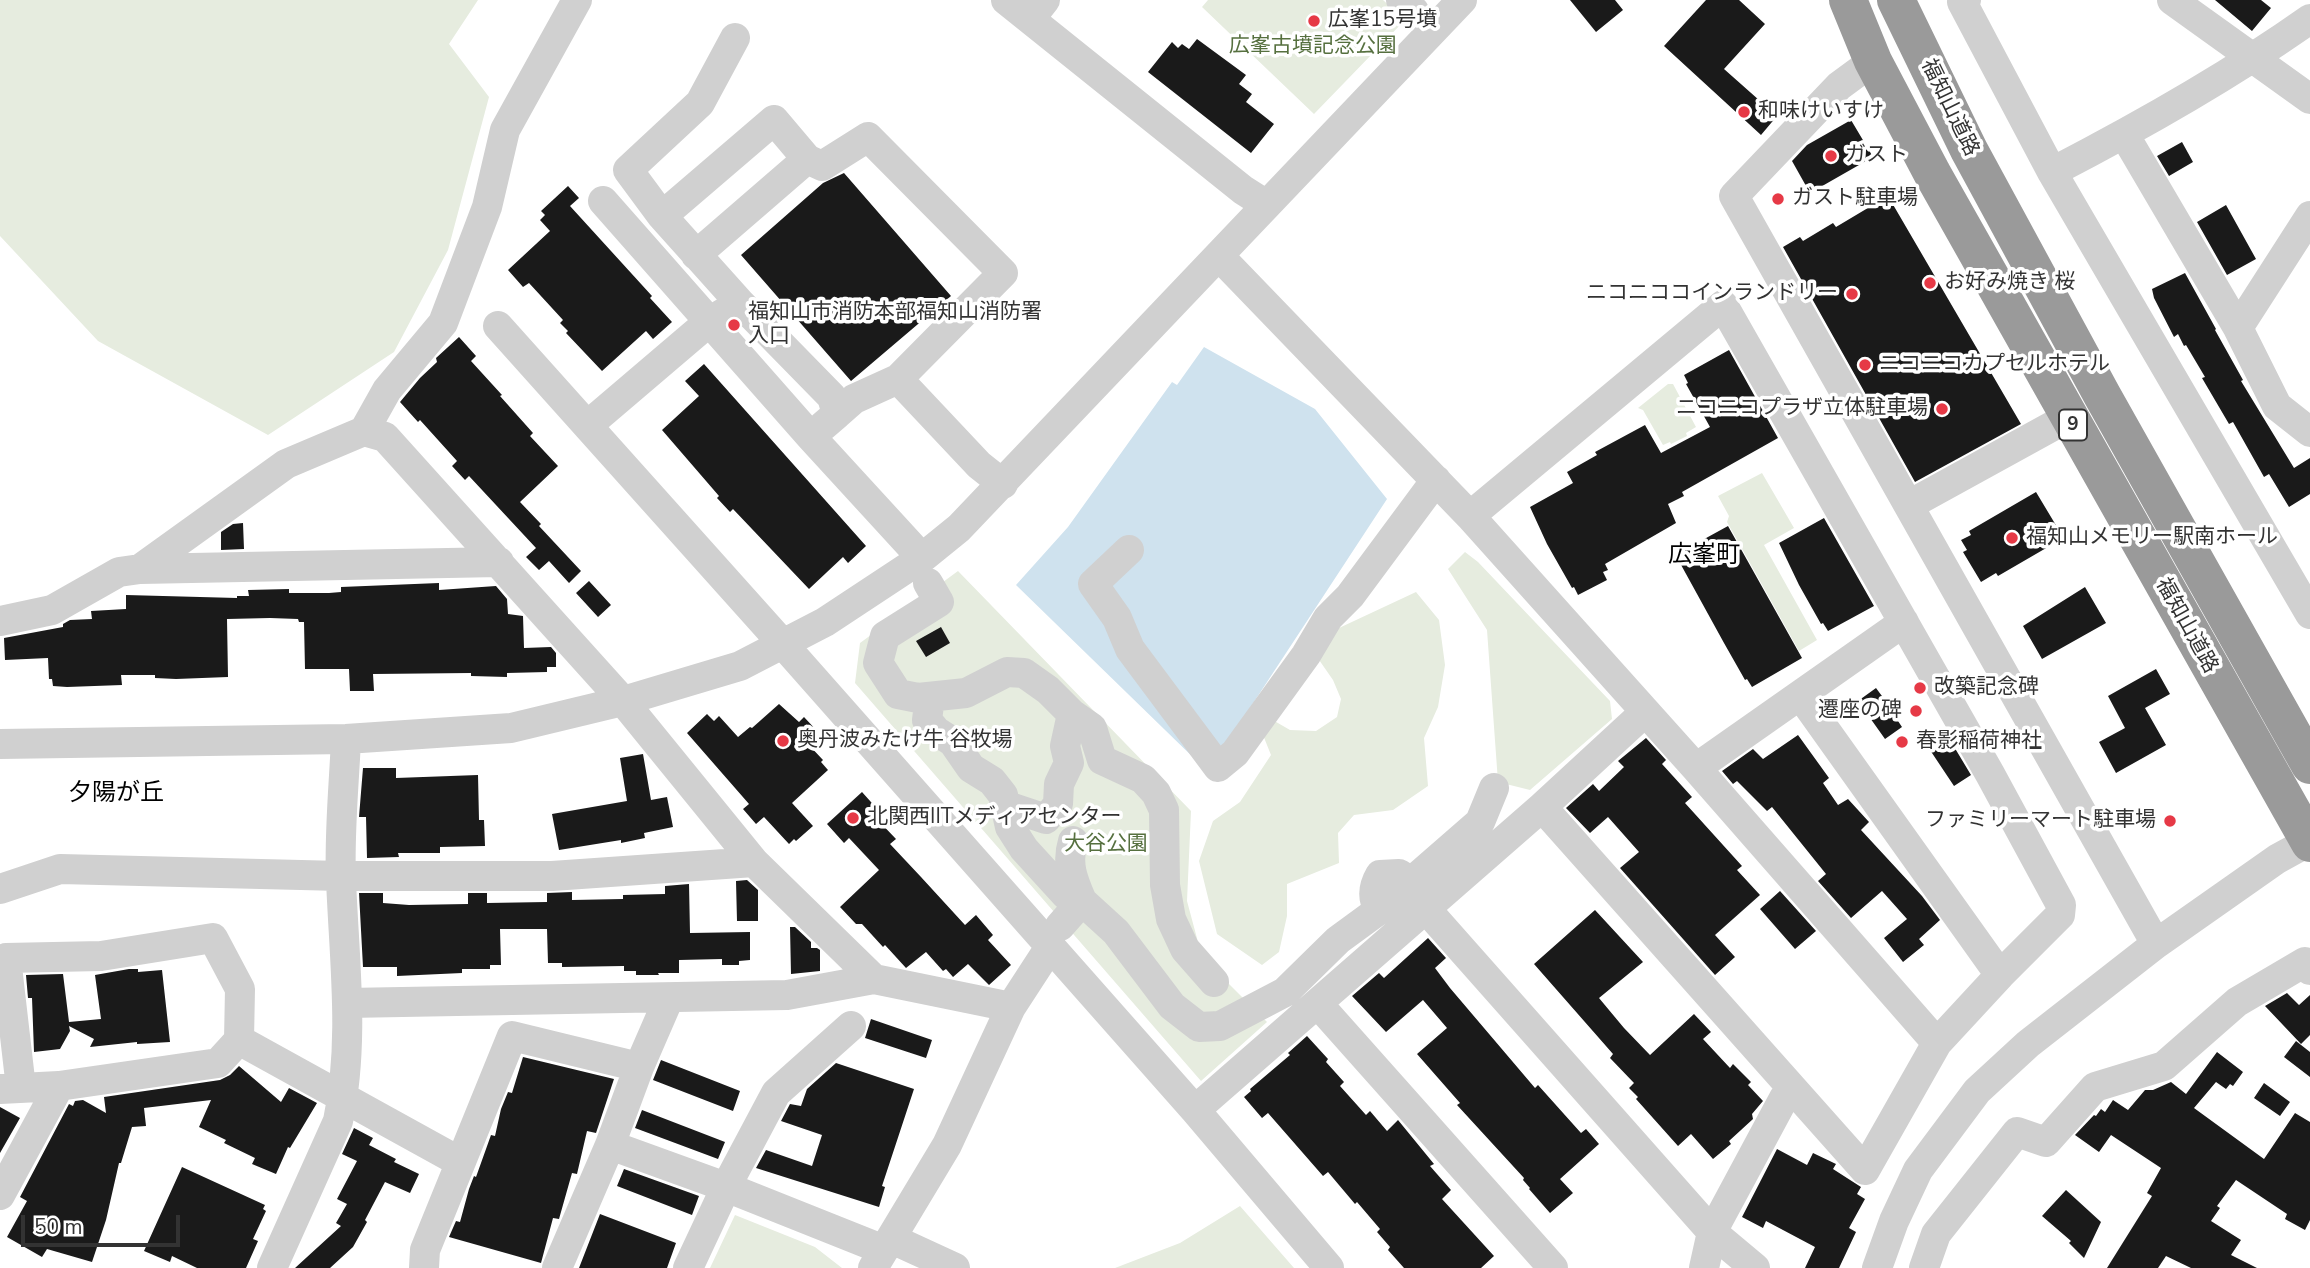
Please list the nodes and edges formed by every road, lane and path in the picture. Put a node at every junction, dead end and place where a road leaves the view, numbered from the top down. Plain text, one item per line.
1 (577, 0) edge
2 (1006, 0) edge
3 (1462, 0) edge
4 (1848, 0) edge
5 (1896, 0) edge
6 (1966, 0) edge
7 (2172, 0) edge
8 (1037, 10) edge
9 (2310, 19) edge
10 (736, 38) dead end
11 (2252, 59) junction
12 (1873, 61) junction
13 (2310, 99) edge
14 (2124, 134) junction
15 (807, 159) junction
16 (2052, 172) junction
17 (603, 201) dead end
18 (1265, 204) junction
19 (662, 216) junction
20 (2310, 216) edge
21 (696, 255) junction
22 (1219, 256) junction
23 (740, 303) junction
24 (710, 321) junction
25 (498, 326) dead end
26 (2238, 328) junction
27 (898, 379) junction
28 (837, 414) junction
29 (2069, 417) junction
30 (588, 425) junction
31 (364, 430) junction
32 (2310, 432) edge
33 (811, 437) junction
34 (1436, 480) junction
35 (1003, 484) junction
36 (1909, 505) junction
37 (1470, 516) junction
38 (1129, 550) dead end
39 (499, 562) junction
40 (140, 569) junction
41 (925, 570) junction
42 (2310, 614) edge
43 (0, 621) edge
44 (1904, 622) junction
45 (782, 643) junction
46 (1801, 696) junction
47 (930, 697) junction
48 (623, 701) junction
49 (1645, 712) junction
50 (1072, 714) junction
51 (346, 740) junction
52 (0, 744) edge
53 (1099, 747) junction
54 (1069, 763) junction
55 (2310, 765) edge
56 (1696, 768) junction
57 (1494, 788) dead end
58 (1007, 806) junction
59 (1542, 807) junction
60 (1052, 812) junction
61 (2310, 841) edge
62 (754, 862) junction
63 (341, 876) junction
64 (0, 889) edge
65 (1082, 901) junction
66 (1426, 909) junction
67 (1055, 937) junction
68 (2156, 944) junction
69 (2310, 970) edge
70 (2000, 975) junction
71 (874, 979) junction
72 (1214, 982) dead end
73 (669, 998) junction
74 (347, 1003) junction
75 (1318, 1004) junction
76 (1011, 1007) junction
77 (851, 1026) dead end
78 (239, 1040) junction
79 (1937, 1044) junction
80 (639, 1067) junction
81 (59, 1086) junction
82 (10, 1088) edge
83 (1792, 1089) junction
84 (343, 1098) junction
85 (1195, 1110) junction
86 (610, 1145) junction
87 (460, 1163) junction
88 (726, 1186) junction
89 (0, 1195) edge
90 (1713, 1233) junction
91 (883, 1252) edge
92 (272, 1268) edge
93 (424, 1268) edge
94 (557, 1268) edge
95 (688, 1268) edge
96 (955, 1268) edge
97 (1329, 1268) edge
98 (1553, 1268) edge
99 (1704, 1268) edge
100 (1755, 1268) edge
101 (1877, 1268) edge
102 (1924, 1268) edge

1 - 31 street
2 - 8 street
3 - 18 street
4 - 12 highway, 福知山道路 / 9
5 - 55 highway, 福知山道路 / 9
6 - 16 street
7 - 11 street
8 - 18 street
9 - 11 street
10 - 19 street
11 - 13 street
11 - 14 street
12 - 29 highway, 福知山道路 / 9
12 - 36 street
14 - 16 street
14 - 26 street
15 - 19 street
15 - 21 street
15 - 27 street
16 - 42 street
17 - 24 street
18 - 22 street
19 - 21 street
20 - 26 street
21 - 23 street
22 - 34 street
22 - 35 street
23 - 24 street
23 - 28 street
24 - 30 street
24 - 33 street
25 - 30 street
26 - 32 street
27 - 28 street
27 - 35 street
28 - 33 street
29 - 36 street
29 - 61 highway, 福知山道路 / 9
30 - 45 street
31 - 39 street
31 - 40 street
33 - 41 street
34 - 37 street
34 - 38 street
35 - 41 street
36 - 68 street
37 - 44 street
37 - 49 street
39 - 40 street
39 - 48 street
40 - 43 street
41 - 45 street
41 - 47 street
44 - 46 street
44 - 70 street
45 - 48 street
45 - 67 street
46 - 56 street
46 - 70 street
47 - 50 street
47 - 58 street
48 - 51 street
48 - 62 street
49 - 56 street
49 - 59 street
50 - 53 street
50 - 54 street
51 - 52 street
51 - 63 street
53 - 54 street
53 - 72 street
54 - 60 street
56 - 79 street
57 - 65 street
58 - 60 street
58 - 65 street
59 - 66 street
59 - 83 street
60 - 65 street
61 - 68 street
62 - 63 street
62 - 71 street
63 - 64 street
63 - 74 street
65 - 67 street
66 - 75 street
66 - 90 street
67 - 76 street
67 - 85 street
68 - 101 street
69 - 102 street
70 - 79 street
71 - 73 street
71 - 76 street
73 - 74 street
73 - 80 street
74 - 84 street
75 - 85 street
75 - 98 street
76 - 91 street
77 - 88 street
78 - 81 street
78 - 82 street
78 - 84 street
79 - 83 street
80 - 86 street
80 - 87 street
81 - 82 street
81 - 89 street
83 - 90 street
84 - 87 street
84 - 92 street
85 - 97 street
86 - 88 street
86 - 94 street
87 - 93 street
88 - 91 street
88 - 95 street
90 - 99 street
90 - 100 street
91 - 96 street

